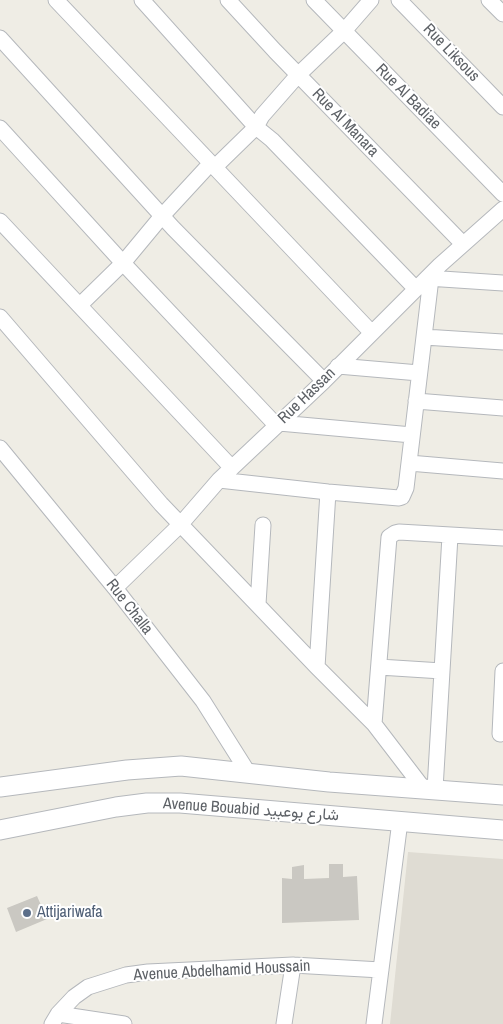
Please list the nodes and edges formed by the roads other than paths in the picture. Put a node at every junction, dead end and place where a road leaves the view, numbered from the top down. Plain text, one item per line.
1 (56, 0) edge
2 (142, 0) edge
3 (228, 0) edge
4 (314, 0) edge
5 (371, 0) edge
6 (399, 0) edge
7 (489, 0) edge
8 (503, 14) edge
9 (344, 31) junction
10 (0, 38) edge
11 (298, 75) junction
12 (503, 107) edge
13 (256, 127) junction
14 (0, 128) edge
15 (210, 164) junction
16 (503, 194) edge
17 (503, 209) edge
18 (162, 216) junction
19 (0, 221) edge
20 (463, 244) junction
21 (123, 263) junction
22 (425, 282) junction
23 (503, 283) edge
24 (80, 305) junction
25 (0, 317) edge
26 (371, 332) junction
27 (424, 337) junction
28 (503, 342) edge
29 (338, 366) junction
30 (419, 373) junction
31 (324, 381) junction
32 (416, 401) junction
33 (503, 408) edge
34 (277, 424) junction
35 (412, 435) junction
36 (0, 448) edge
37 (409, 463) junction
38 (232, 468) junction
39 (503, 471) edge
40 (219, 480) junction
41 (328, 492) junction
42 (180, 525) junction
43 (263, 525) dead end
44 (450, 536) junction
45 (503, 538) edge
46 (115, 588) junction
47 (258, 604) junction
48 (379, 666) junction
49 (317, 667) junction
50 (442, 671) junction
51 (503, 671) edge
52 (502, 691) edge
53 (374, 724) junction
54 (500, 734) dead end
55 (249, 774) junction
56 (0, 787) edge
57 (429, 789) junction
58 (503, 795) edge
59 (400, 821) junction
60 (0, 830) edge
61 (503, 830) edge
62 (293, 965) junction
63 (381, 970) junction
64 (55, 1019) edge
65 (124, 1024) edge
66 (284, 1024) edge
67 (374, 1024) edge

1 - 15 street
2 - 13 street
3 - 11 street, Rue Al Manara
4 - 9 street, Rue Al Badiae
5 - 9 street
6 - 12 street, Rue Liksous
7 - 8 street
9 - 11 street
9 - 16 street, Rue Al Badiae
10 - 18 street
11 - 13 street
11 - 20 street, Rue Al Manara
13 - 15 street
13 - 22 street
14 - 21 street
15 - 18 street
15 - 26 street
17 - 20 street, Rue Hassan
18 - 21 street
18 - 31 street
19 - 24 street
20 - 22 street, Rue Hassan
21 - 24 street
21 - 34 street
22 - 23 street
22 - 26 street, Rue Hassan
22 - 27 street
24 - 38 street
25 - 42 street
26 - 29 street, Rue Hassan
27 - 28 street
27 - 30 street
29 - 30 street
29 - 31 street, Rue Hassan
30 - 32 street
31 - 34 street, Rue Hassan
32 - 33 street
32 - 35 street
34 - 35 street
34 - 38 street, Rue Hassan
35 - 37 street
36 - 46 street, Rue Challa
37 - 39 street
37 - 41 street
38 - 40 street, Rue Hassan
40 - 41 street
40 - 42 street, Rue Hassan
41 - 49 street
42 - 46 street, Rue Hassan
42 - 47 street
43 - 47 street
44 - 45 street
44 - 48 street
44 - 50 street
46 - 55 street, Rue Challa
47 - 49 street
48 - 50 street
48 - 53 street
49 - 53 street
50 - 57 street
51 - 52 street
52 - 54 street
53 - 57 street
55 - 56 street, Avenue Bouabid شارع بوعبيد
55 - 57 street, Avenue Bouabid شارع بوعبيد
57 - 58 street, Avenue Bouabid شارع بوعبيد
59 - 60 street, Avenue Bouabid شارع بوعبيد
59 - 61 street, Avenue Bouabid شارع بوعبيد
59 - 63 street
62 - 63 street, Avenue Abdelhamid Houssain
62 - 64 street, Avenue Abdelhamid Houssain
62 - 66 street
63 - 67 street
64 - 65 street

